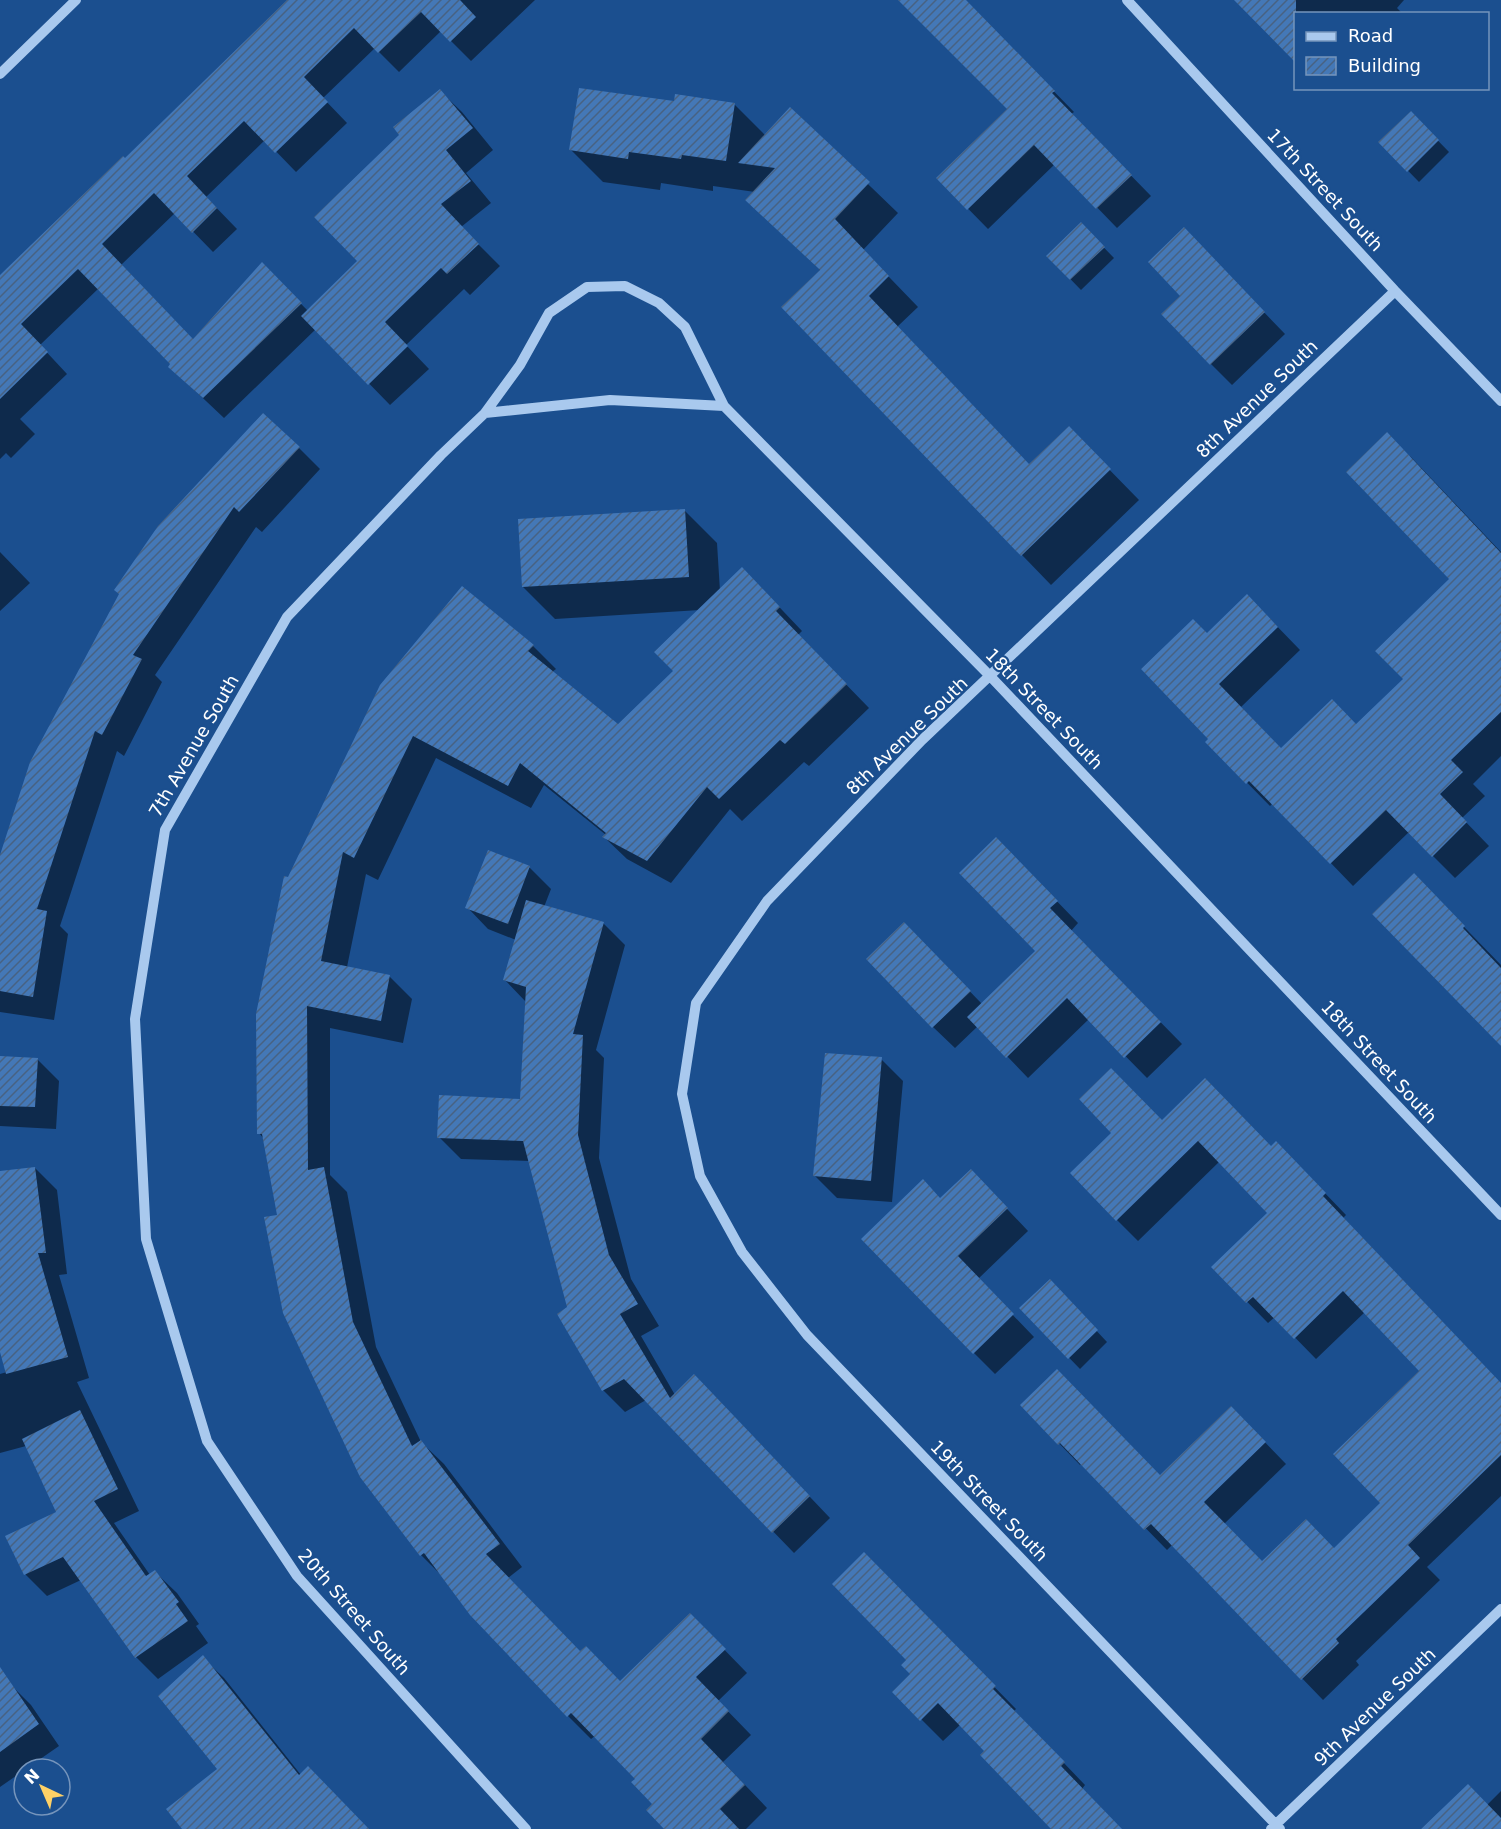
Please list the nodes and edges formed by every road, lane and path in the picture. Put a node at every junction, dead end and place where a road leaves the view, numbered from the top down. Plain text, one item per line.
1 (76, 0) edge
2 (1127, 0) edge
3 (0, 74) edge
4 (1395, 291) junction
5 (1501, 401) edge
6 (724, 406) junction
7 (485, 413) junction
8 (991, 677) junction
9 (700, 1176) joint
10 (1501, 1215) edge
11 (172, 1323) joint
12 (1501, 1609) edge
13 (1275, 1827) edge
14 (526, 1829) edge

1 - 3 street
2 - 4 street, 17th Street South
4 - 5 street, 17th Street South
4 - 8 street, 8th Avenue South
6 - 7 street
6 - 7 street, 18th Street South
6 - 8 street, 18th Street South
7 - 11 street, 7th Avenue South
8 - 9 street, 8th Avenue South
8 - 10 street, 18th Street South
9 - 13 street, 19th Street South
11 - 14 street, 20th Street South
12 - 13 street, 9th Avenue South

